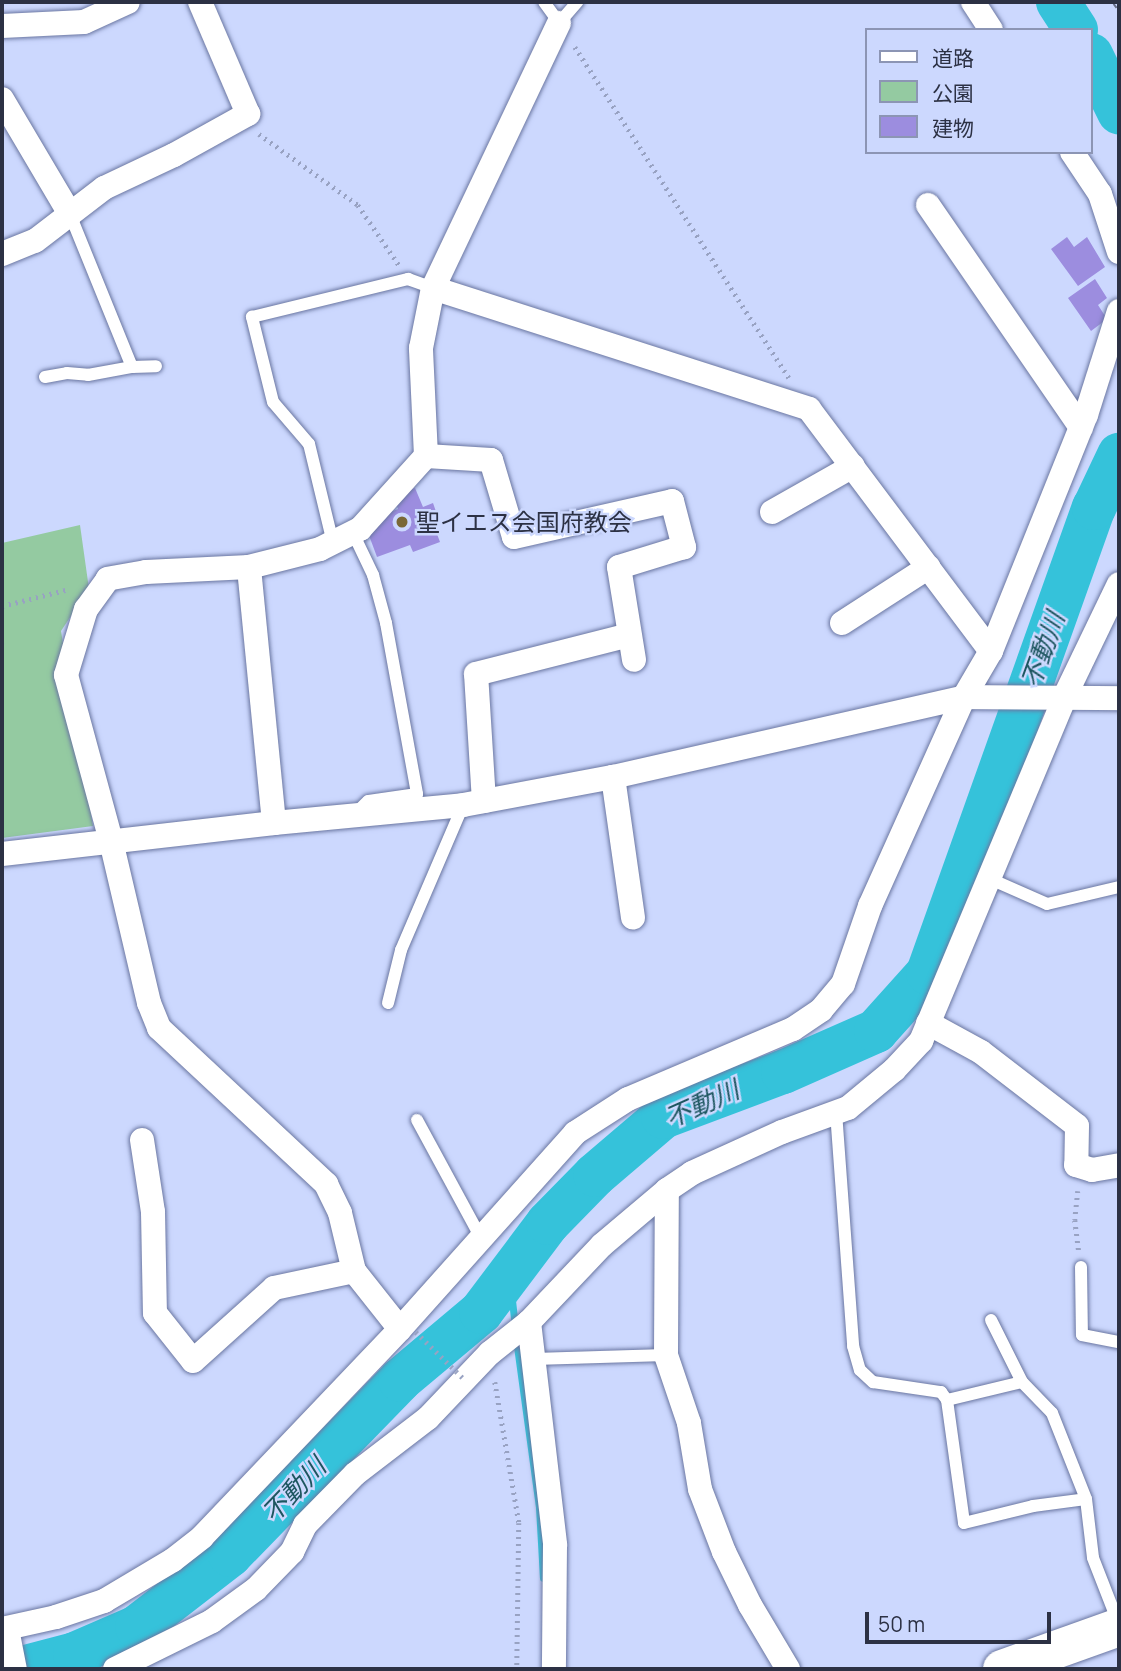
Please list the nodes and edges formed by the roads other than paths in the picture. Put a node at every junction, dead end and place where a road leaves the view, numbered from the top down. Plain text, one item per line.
1 (128, 2) edge
2 (200, 2) edge
3 (544, 2) edge
4 (577, 2) edge
5 (973, 2) edge
6 (559, 23) junction
7 (2, 26) edge
8 (990, 28) edge
9 (2, 99) edge
10 (1073, 154) edge
11 (928, 205) dead end
12 (70, 214) junction
13 (1119, 252) edge
14 (2, 254) edge
15 (433, 288) junction
16 (1119, 311) edge
17 (156, 366) dead end
18 (132, 367) junction
19 (45, 377) dead end
20 (1081, 428) junction
21 (426, 456) junction
22 (853, 466) junction
23 (772, 512) dead end
24 (343, 538) junction
25 (249, 567) junction
26 (929, 567) junction
27 (1119, 584) edge
28 (842, 623) dead end
29 (629, 635) junction
30 (992, 651) junction
31 (634, 660) dead end
32 (1065, 696) junction
33 (964, 697) junction
34 (1119, 698) edge
35 (612, 777) junction
36 (474, 803) junction
37 (355, 815) junction
38 (274, 822) junction
39 (111, 841) junction
40 (2, 854) edge
41 (988, 878) junction
42 (1119, 887) edge
43 (633, 918) dead end
44 (388, 1003) dead end
45 (928, 1023) junction
46 (836, 1112) junction
47 (417, 1119) dead end
48 (142, 1140) dead end
49 (1119, 1165) edge
50 (667, 1190) junction
51 (480, 1236) junction
52 (1081, 1266) road end
53 (355, 1271) junction
54 (991, 1320) dead end
55 (529, 1322) junction
56 (408, 1330) junction
57 (1119, 1342) edge
58 (666, 1355) junction
59 (534, 1359) junction
60 (1022, 1382) junction
61 (947, 1400) junction
62 (1086, 1499) junction
63 (1119, 1627) edge
64 (4, 1645) edge
65 (115, 1669) edge
66 (554, 1669) edge
67 (788, 1669) edge
68 (1002, 1669) edge

1 - 7 street
2 - 12 street
3 - 6 lane
4 - 6 lane
5 - 8 street
6 - 15 street
9 - 12 street
10 - 13 street
11 - 20 street
12 - 14 street
12 - 18 lane
15 - 21 street
15 - 22 street
15 - 24 lane
16 - 20 street
17 - 18 lane
18 - 19 lane
20 - 30 street
21 - 24 street
21 - 29 street
22 - 23 street
22 - 26 street
24 - 25 street
24 - 37 lane
25 - 38 street
25 - 39 street
26 - 28 street
26 - 30 street
27 - 32 street
29 - 31 street
29 - 36 street
30 - 33 street
32 - 33 street
32 - 34 street
32 - 41 street
33 - 35 street
33 - 51 street
35 - 36 street
35 - 43 street
36 - 37 street
36 - 44 lane
37 - 38 street
38 - 39 street
39 - 40 street
39 - 53 street
41 - 42 lane
41 - 45 street
45 - 46 street
45 - 49 street
46 - 50 street
46 - 61 lane
47 - 51 lane
48 - 53 street
50 - 55 street
50 - 58 street
51 - 56 street
52 - 57 lane
53 - 56 street
54 - 60 lane
55 - 59 street
55 - 65 street
56 - 64 street
58 - 59 lane
58 - 67 street
59 - 66 street
60 - 61 lane
60 - 62 lane
61 - 62 lane
62 - 63 lane
63 - 68 main road

